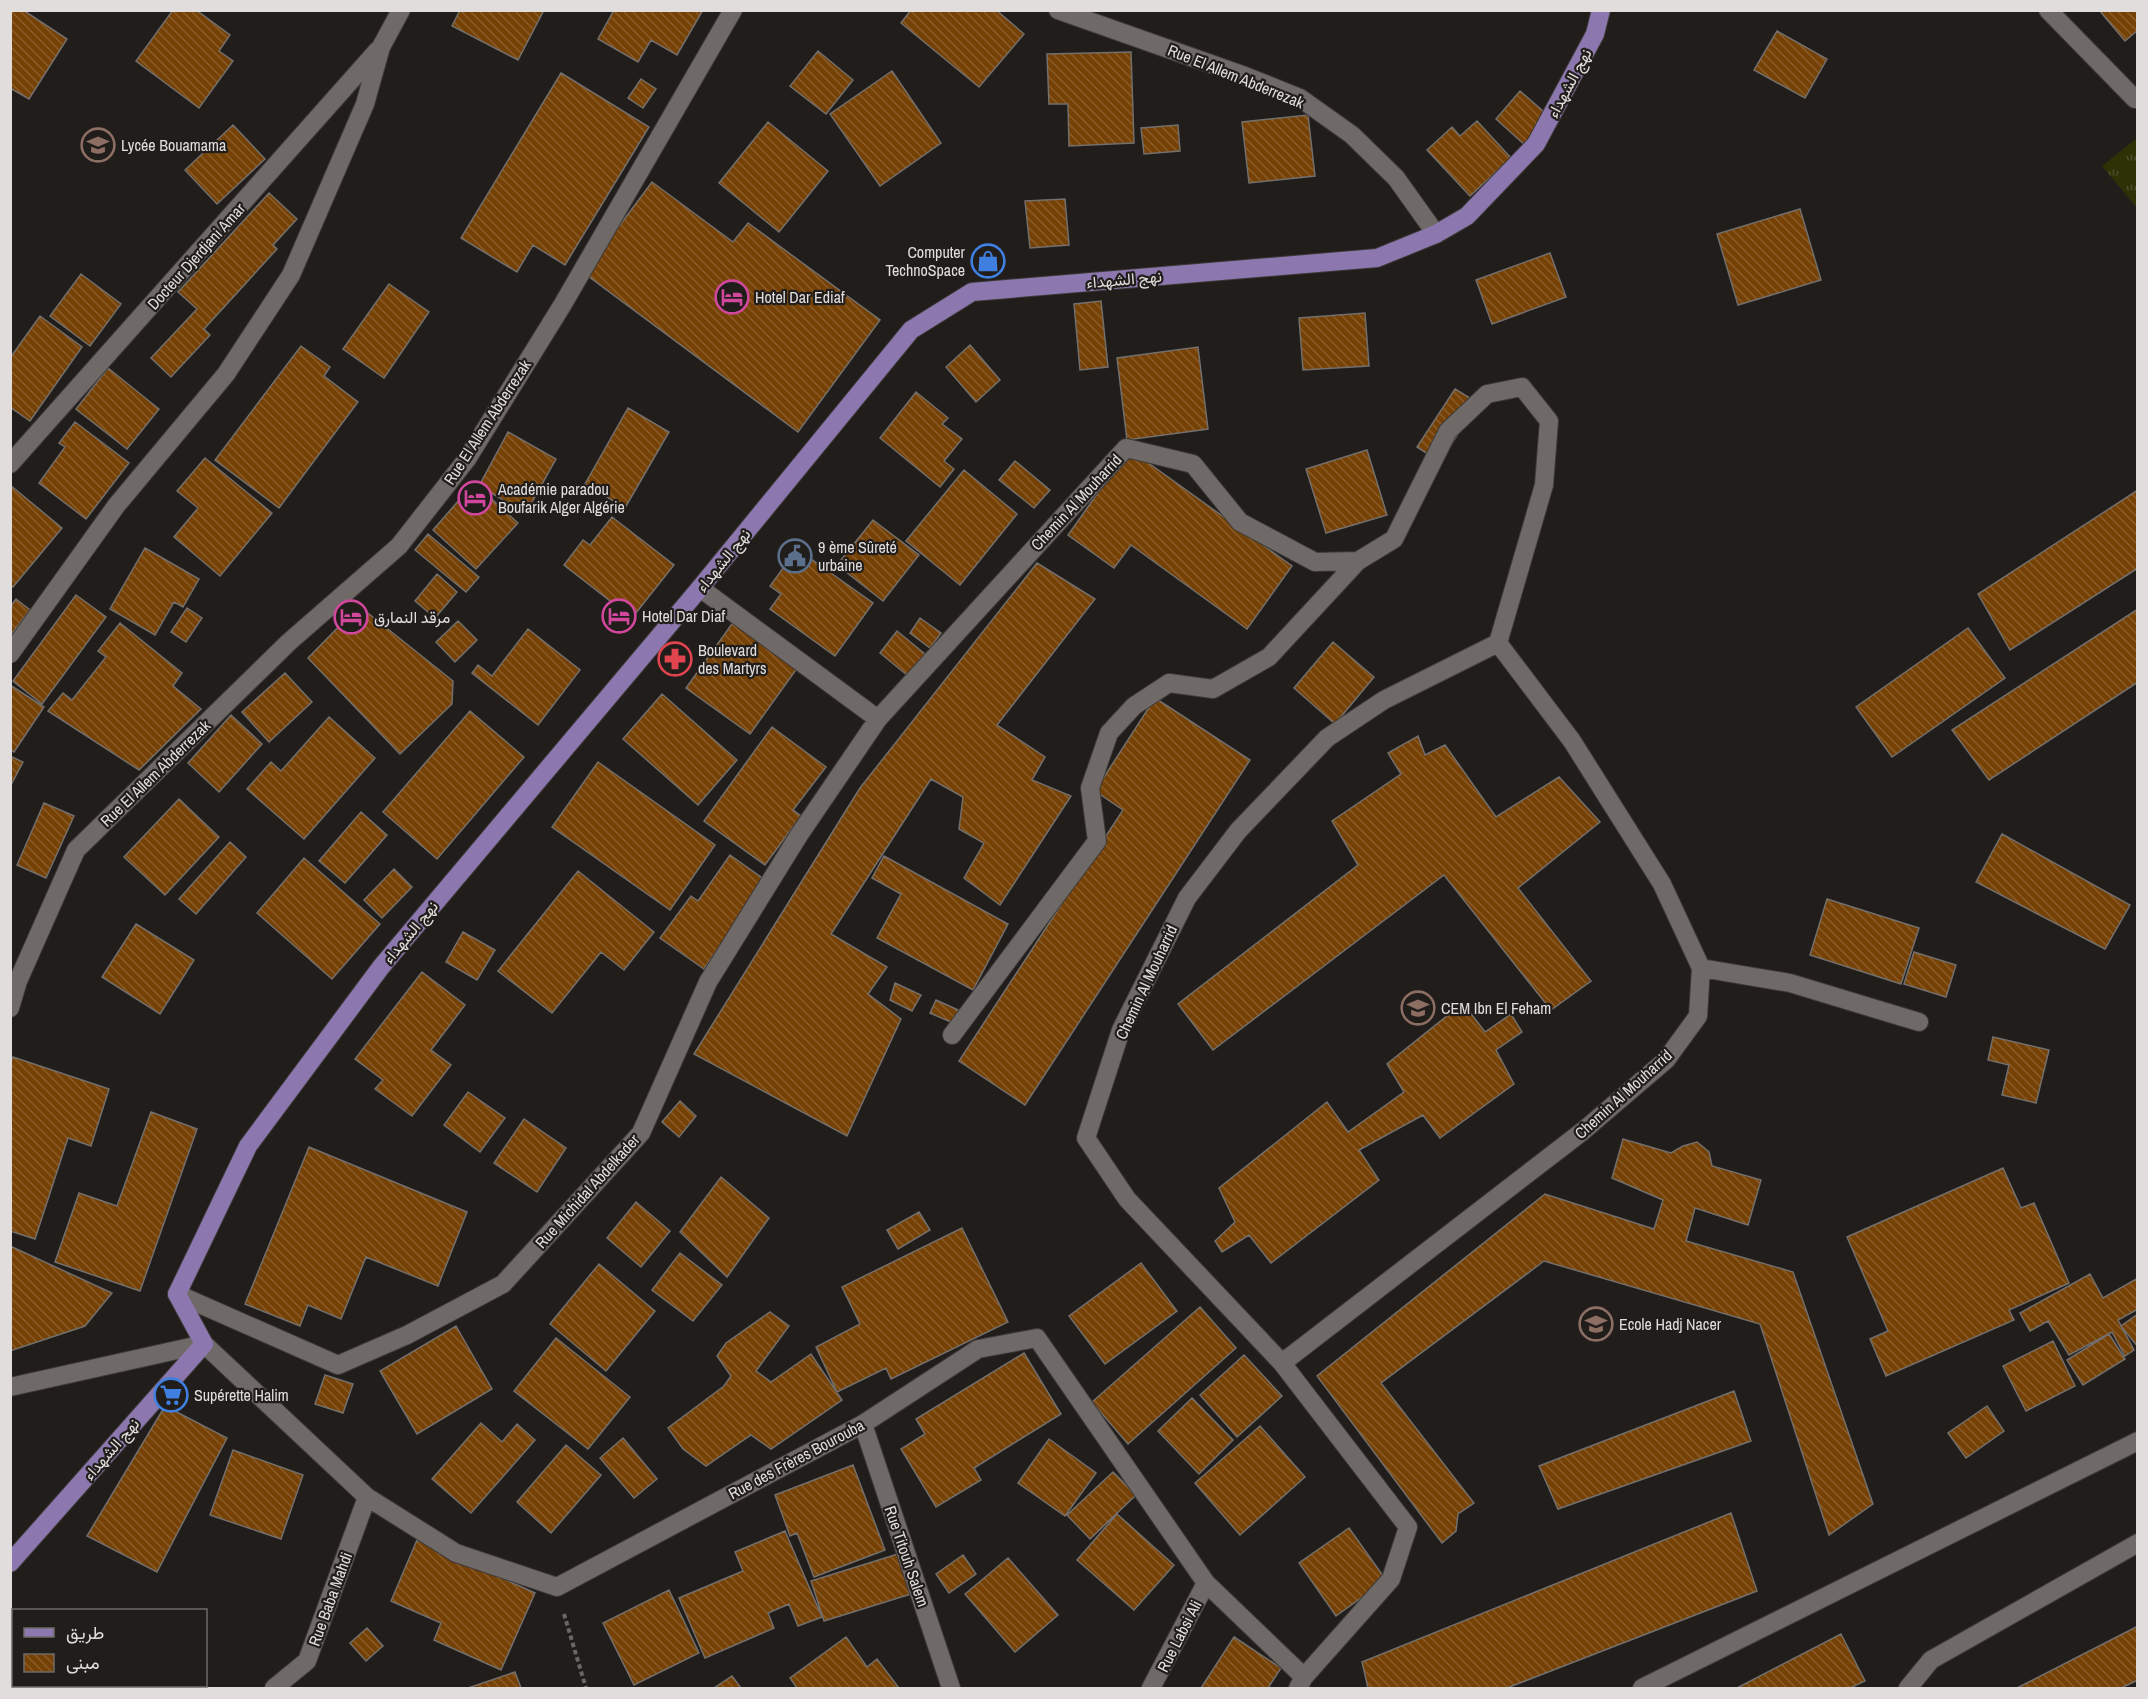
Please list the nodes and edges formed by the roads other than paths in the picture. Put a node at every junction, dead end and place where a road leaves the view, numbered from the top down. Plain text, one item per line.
1 (401, 10) edge
2 (734, 10) edge
3 (1058, 10) edge
4 (1601, 10) edge
5 (2048, 10) edge
6 (381, 47) junction
7 (2138, 97) edge
8 (1436, 234) junction
9 (10, 464) edge
10 (1358, 561) junction
11 (700, 588) junction
12 (1498, 643) junction
13 (10, 654) edge
14 (878, 719) junction
15 (1701, 968) junction
16 (10, 1008) edge
17 (1919, 1022) dead end
18 (952, 1035) dead end
19 (177, 1294) junction
20 (204, 1344) junction
21 (1282, 1363) junction
22 (10, 1387) edge
23 (863, 1424) junction
24 (2138, 1441) edge
25 (367, 1497) junction
26 (2138, 1543) edge
27 (10, 1563) edge
28 (1206, 1583) junction
29 (1301, 1683) edge
30 (274, 1689) edge
31 (951, 1689) edge
32 (1151, 1689) edge
33 (1642, 1689) edge
34 (1908, 1689) edge

1 - 6 street
2 - 16 street, Rue El Allem Abderrezak
3 - 8 street, Rue El Allem Abderrezak
4 - 8 main road, نهج الشهداء
5 - 7 street
6 - 9 street, Docteur Djerdjani Amar
6 - 13 street
8 - 11 main road, نهج الشهداء
10 - 12 street
10 - 14 street, Chemin Al Mouharrid
10 - 18 street
11 - 14 street
11 - 19 main road, نهج الشهداء
12 - 15 street, Chemin Al Mouharrid
12 - 21 street, Chemin Al Mouharrid
14 - 19 street, Rue Michidal Abdelkader
15 - 17 street
15 - 21 street, Chemin Al Mouharrid
19 - 20 main road
20 - 22 street
20 - 25 street
20 - 27 main road, نهج الشهداء
21 - 29 street, Chemin Al Mouharrid
23 - 25 street, Rue des Frères Bourouba
23 - 28 street, Rue des Frères Bourouba
23 - 31 street, Rue Titouh Salem
24 - 33 street
25 - 30 street, Rue Baba Mahdi
26 - 34 street
28 - 29 street, Rue des Frères Bourouba
28 - 32 street, Rue Labsi Ali

